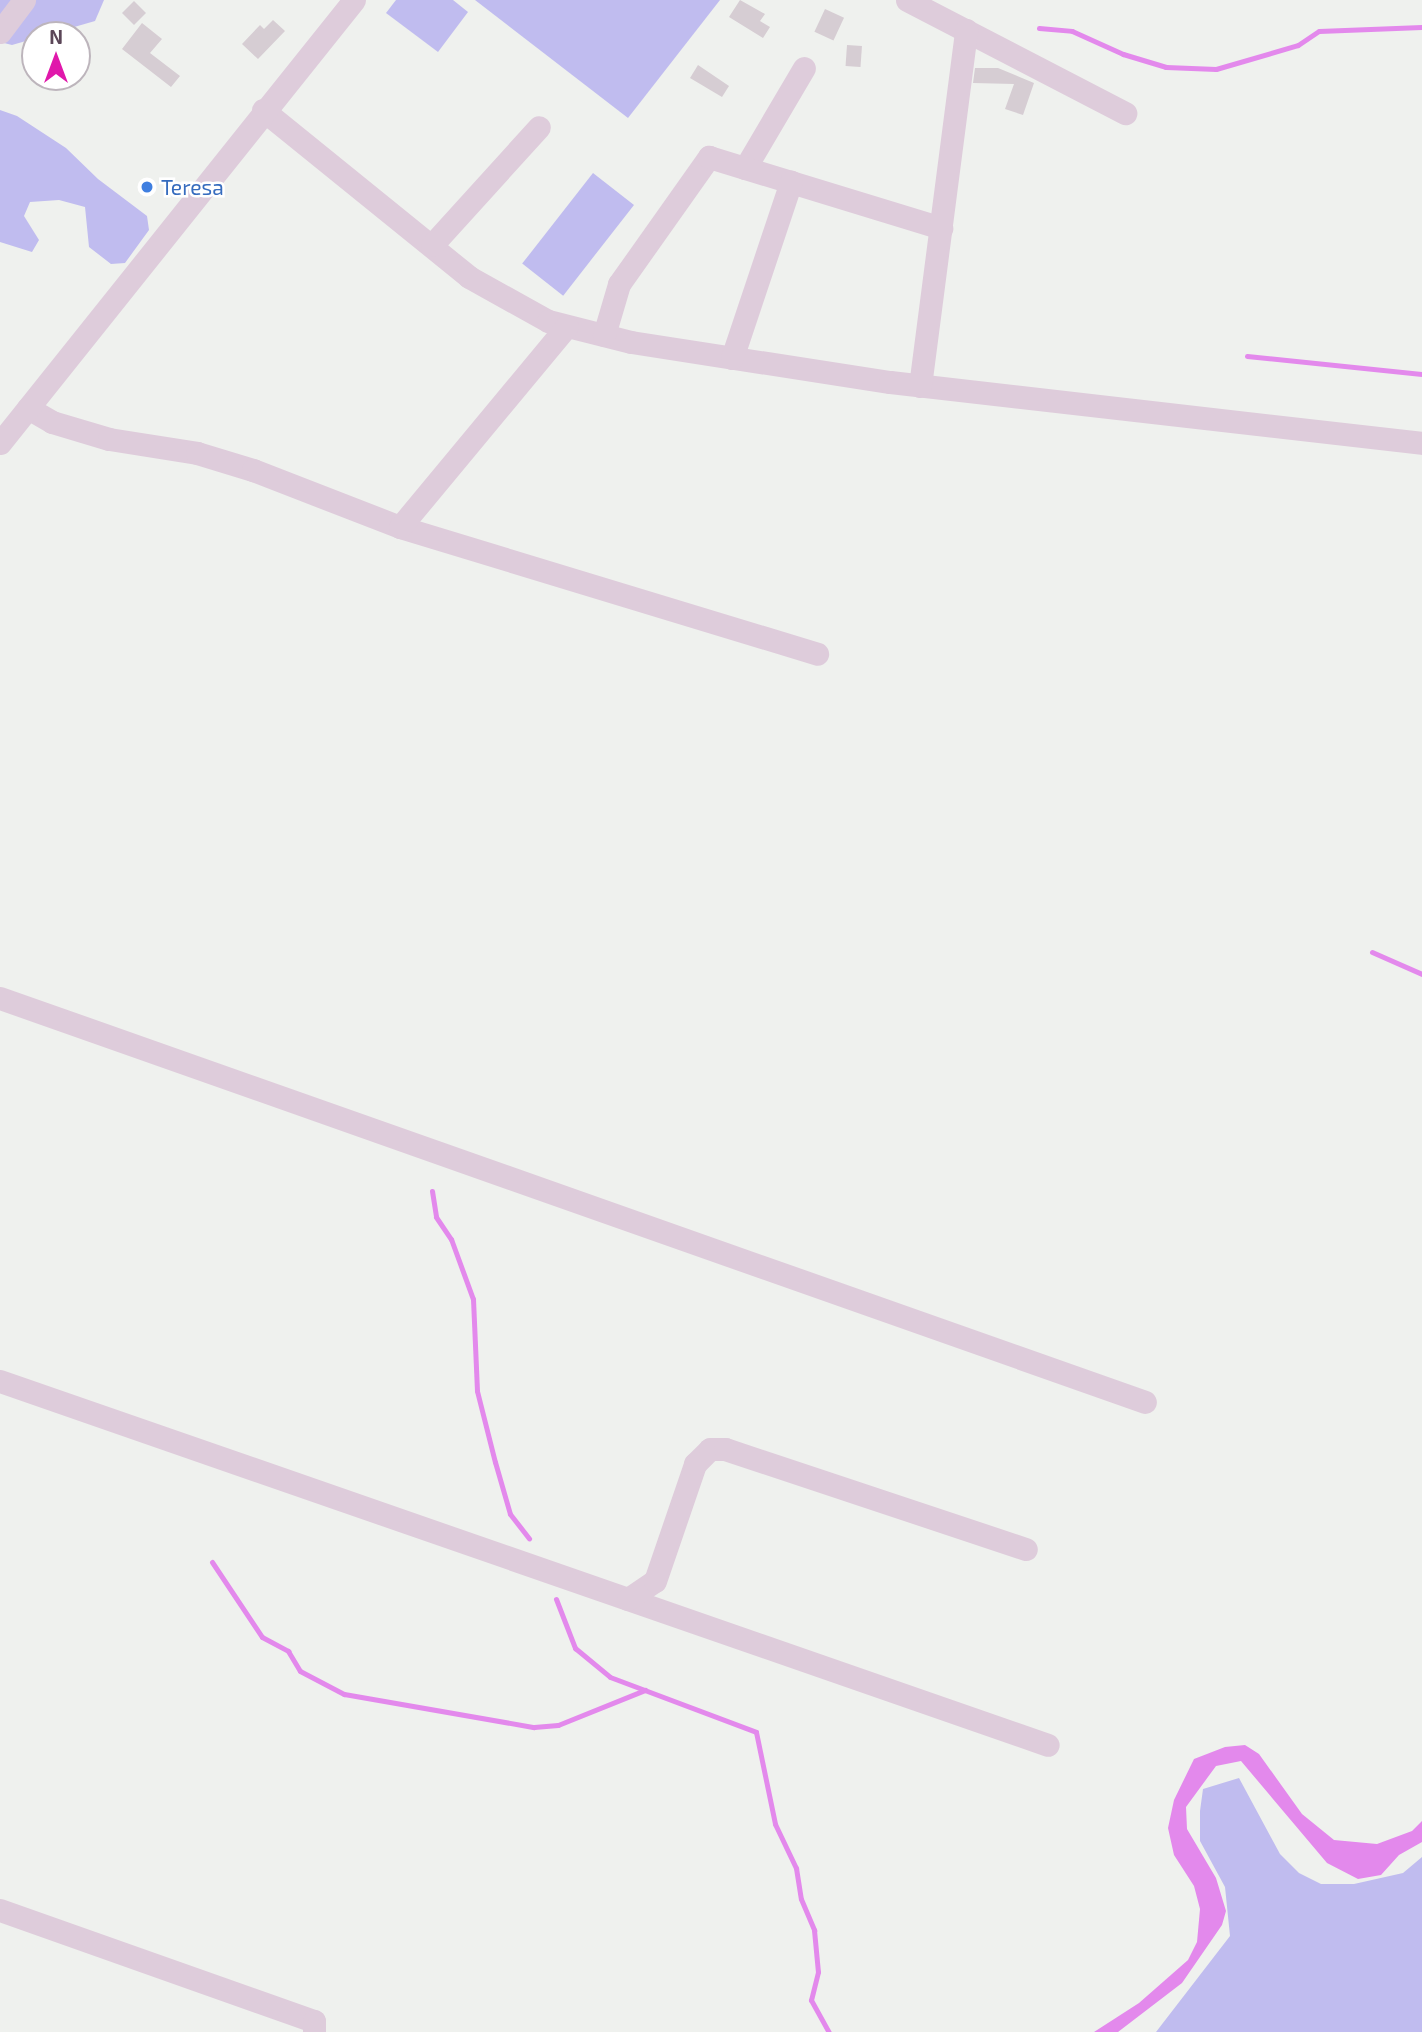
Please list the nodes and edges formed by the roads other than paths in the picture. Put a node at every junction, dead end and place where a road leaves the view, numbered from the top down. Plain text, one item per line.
1 (24, 0) edge
2 (354, 0) edge
3 (907, 0) edge
4 (966, 30) junction
5 (0, 32) edge
6 (804, 68) dead end
7 (263, 110) junction
8 (1125, 113) dead end
9 (539, 127) dead end
10 (745, 168) junction
11 (791, 182) junction
12 (941, 228) junction
13 (432, 245) junction
14 (567, 326) junction
15 (604, 335) junction
16 (732, 358) junction
17 (920, 386) junction
18 (28, 408) junction
19 (0, 443) edge
20 (1422, 443) edge
21 (400, 527) junction
22 (817, 654) dead end
23 (0, 998) edge
24 (0, 1381) edge
25 (1145, 1402) dead end
26 (1026, 1549) dead end
27 (628, 1599) junction
28 (1048, 1745) dead end
29 (0, 1910) edge
30 (314, 2026) edge

1 - 5 street
2 - 7 street
3 - 4 street
4 - 8 street
4 - 12 street
6 - 10 street
7 - 13 street
7 - 18 street
9 - 13 street
10 - 11 street
10 - 15 street
11 - 12 street
11 - 16 street
12 - 17 street
13 - 14 street
14 - 15 street
14 - 21 street
15 - 16 street
16 - 17 street
17 - 20 street
18 - 19 street
18 - 21 street
21 - 22 street
23 - 25 street
24 - 27 street
26 - 27 street
27 - 28 street
29 - 30 street

